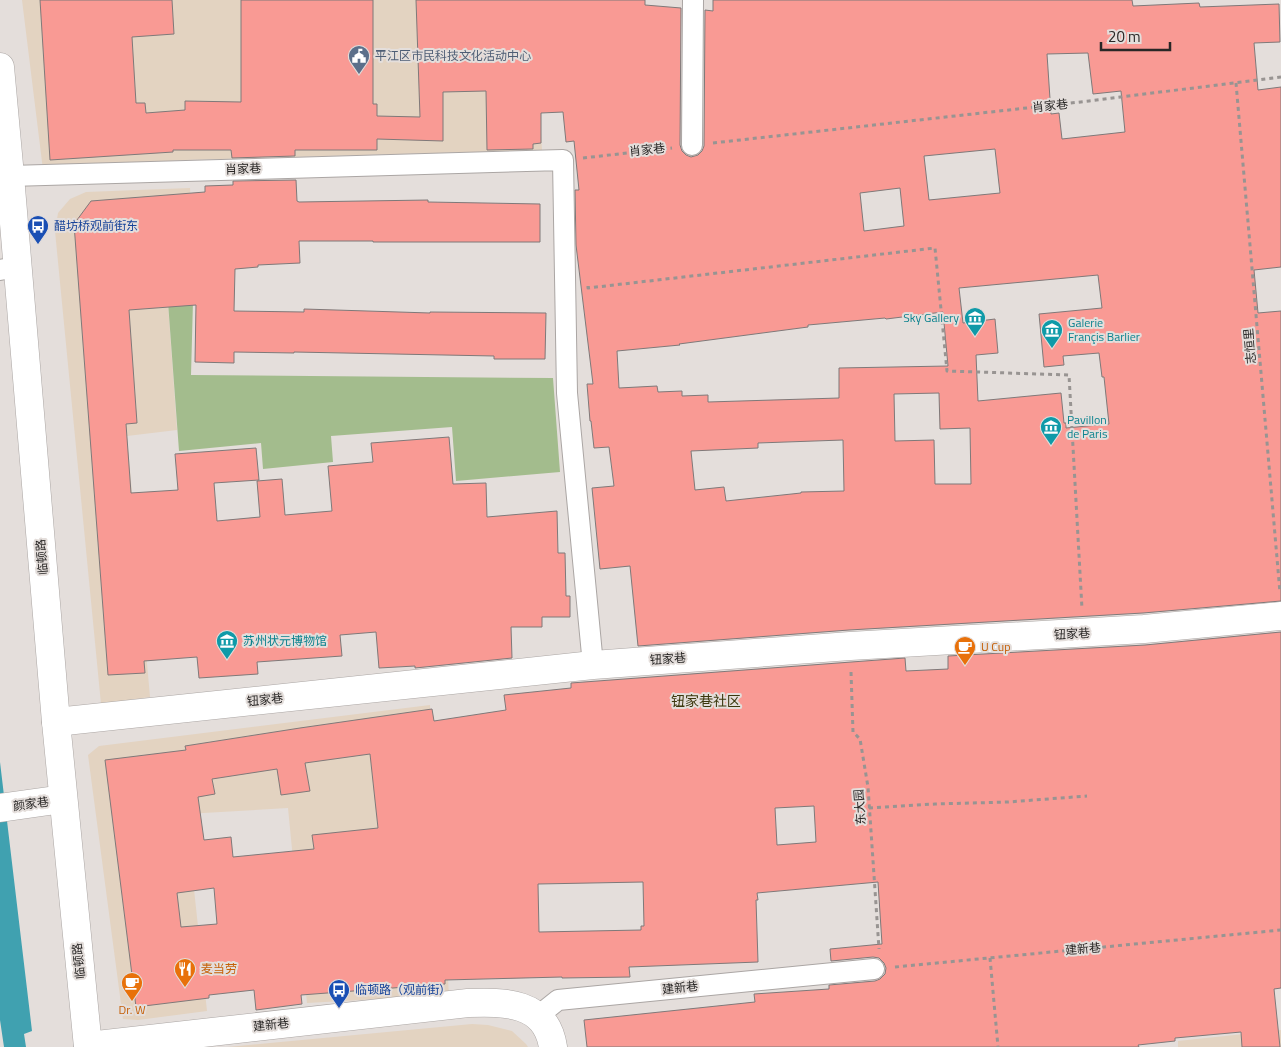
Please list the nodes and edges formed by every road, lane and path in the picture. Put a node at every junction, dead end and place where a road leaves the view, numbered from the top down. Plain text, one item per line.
1 (693, 0) edge
2 (0, 68) edge
3 (1281, 77) edge
4 (1236, 83) junction
5 (692, 145) junction
6 (563, 160) junction
7 (10, 176) junction
8 (9, 269) edge
9 (588, 278) dead end
10 (1281, 607) edge
11 (1084, 633) junction
12 (850, 646) junction
13 (594, 665) junction
14 (56, 722) junction
15 (1086, 796) dead end
16 (63, 799) junction
17 (6, 807) edge
18 (869, 808) junction
19 (1281, 930) edge
20 (990, 958) junction
21 (874, 969) junction
22 (538, 1016) junction
23 (88, 1046) edge
24 (553, 1047) edge
25 (998, 1047) edge

1 - 5 street
2 - 7 main road, 临顿路
3 - 4 path, 肖家巷
4 - 5 path, 肖家巷
4 - 10 path, 志恒里
5 - 6 path, 肖家巷
6 - 7 street, 肖家巷
6 - 13 street
7 - 8 main road, 临顿路
8 - 14 main road, 临顿路
9 - 11 path
10 - 11 main road, 钮家巷
11 - 12 main road, 钮家巷
12 - 13 main road, 钮家巷
12 - 18 path, 东大园
13 - 14 main road, 钮家巷
14 - 16 main road, 临顿路
15 - 18 path
16 - 17 main road, 颜家巷
16 - 23 main road, 临顿路
18 - 21 path, 东大园
19 - 20 path, 建新巷
20 - 21 path, 建新巷
20 - 25 path
21 - 22 street, 建新巷
22 - 23 main road, 建新巷
22 - 24 main road

